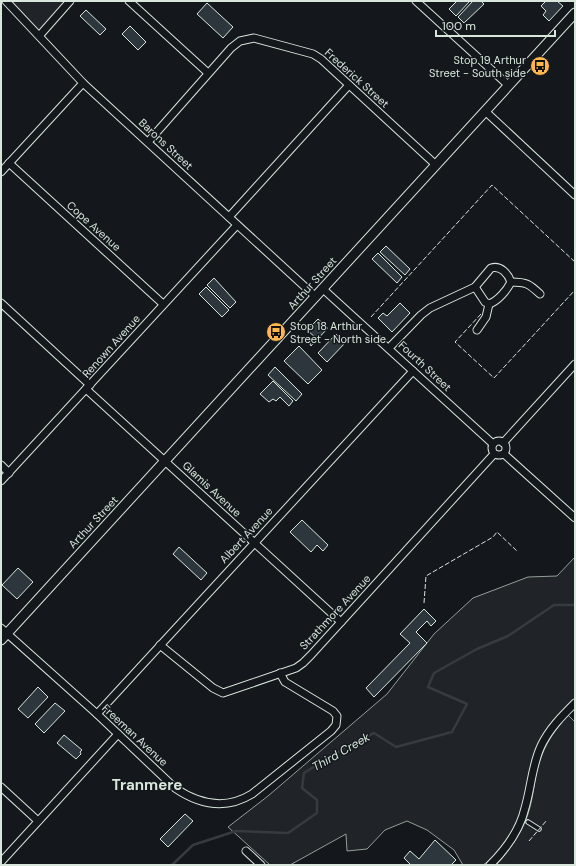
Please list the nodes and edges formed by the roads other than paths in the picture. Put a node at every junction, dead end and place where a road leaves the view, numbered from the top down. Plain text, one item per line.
1 (6, 1) edge
2 (70, 1) edge
3 (129, 1) edge
4 (416, 1) edge
5 (1, 7) edge
6 (575, 13) edge
7 (40, 35) junction
8 (208, 73) junction
9 (83, 83) junction
10 (349, 85) junction
11 (508, 85) junction
12 (485, 111) junction
13 (148, 142) junction
14 (9, 163) junction
15 (436, 165) junction
16 (1, 172) edge
17 (573, 190) edge
18 (229, 217) junction
19 (237, 225) junction
20 (511, 282) junction
21 (475, 287) junction
22 (323, 289) junction
23 (540, 294) dead end
24 (316, 297) junction
25 (1, 303) edge
26 (163, 304) junction
27 (489, 304) junction
28 (477, 330) dead end
29 (389, 348) junction
30 (574, 367) edge
31 (413, 371) junction
32 (88, 387) junction
33 (503, 442) junction
34 (493, 444) junction
35 (494, 454) junction
36 (504, 454) junction
37 (166, 461) junction
38 (1, 465) edge
39 (9, 473) junction
40 (1, 481) edge
41 (575, 518) edge
42 (253, 543) junction
43 (341, 622) junction
44 (3, 634) edge
45 (160, 645) junction
46 (280, 673) junction
47 (575, 703) edge
48 (96, 714) junction
49 (118, 734) junction
50 (1, 787) edge
51 (38, 821) junction
52 (528, 822) dead end
53 (539, 829) dead end
54 (246, 851) dead end
55 (1, 862) edge
56 (261, 865) edge
57 (490, 865) edge

1 - 5 street
1 - 7 street, Barons Street
2 - 7 street
3 - 8 street
4 - 11 street
6 - 11 street, Arthur Street
7 - 9 street, Barons Street
8 - 10 street, Frederick Street
8 - 13 street, Frederick Street
9 - 13 street, Barons Street
9 - 14 street
10 - 15 street, Frederick Street
10 - 18 street
11 - 12 street, Arthur Street
12 - 15 street, Arthur Street
12 - 17 street
13 - 18 street, Barons Street
14 - 16 street
14 - 26 street, Cope Avenue
15 - 22 street, Arthur Street
18 - 19 street, Barons Street
19 - 24 street, Barons Street
19 - 26 street, Renown Avenue
20 - 21 street
20 - 23 street
20 - 27 street
21 - 27 street
21 - 29 street
22 - 24 street, Arthur Street
22 - 29 street, Fourth Street
24 - 37 street, Arthur Street
25 - 32 street, Glamis Avenue
26 - 32 street, Renown Avenue
27 - 28 street
29 - 31 street, Fourth Street
30 - 33 street
31 - 34 street, Fourth Street
31 - 42 street, Albert Avenue
32 - 37 street, Glamis Avenue
32 - 39 street, Renown Avenue
33 - 34 street
33 - 36 street
34 - 35 street
35 - 36 street
35 - 43 street, Strathmore Avenue
36 - 41 street
37 - 42 street, Glamis Avenue
37 - 44 street, Arthur Street
38 - 39 street
39 - 40 street, Renown Avenue
42 - 43 street, Glamis Avenue
42 - 45 street, Albert Avenue
43 - 46 street, Strathmore Avenue
44 - 48 street, Freeman Avenue
45 - 46 street, Strathmore Avenue
45 - 48 street, Albert Avenue
46 - 49 street, Freeman Avenue
47 - 57 street
48 - 49 street, Freeman Avenue
49 - 51 street
50 - 51 street
51 - 55 street
52 - 53 lane
54 - 56 street

